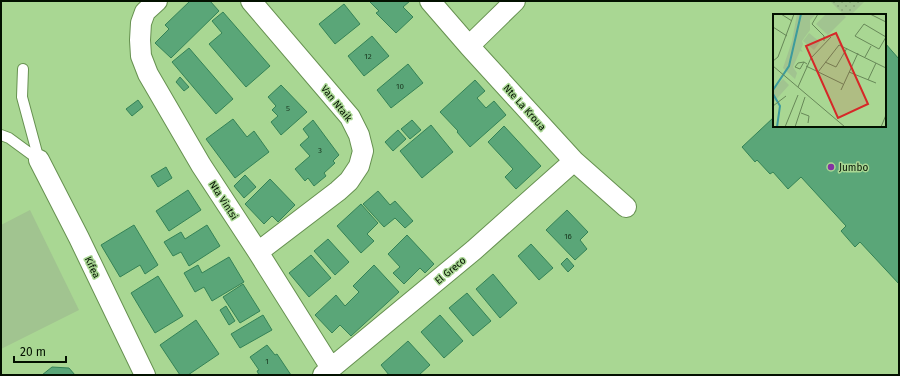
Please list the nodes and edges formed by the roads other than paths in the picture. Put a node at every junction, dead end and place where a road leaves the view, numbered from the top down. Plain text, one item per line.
1 (157, 1) edge
2 (251, 1) edge
3 (430, 1) edge
4 (516, 1) edge
5 (469, 46) junction
6 (23, 69) dead end
7 (1, 135) edge
8 (39, 160) junction
9 (574, 162) junction
10 (626, 207) dead end
11 (258, 252) junction
12 (327, 372) edge
13 (144, 375) edge

1 - 11 street, Nta Vintsi
2 - 11 street, Van Ntaik
3 - 5 street, Nte La Kroua
4 - 5 street
5 - 9 street, Nte La Kroua
6 - 8 lane
7 - 8 lane
8 - 13 street, Kifea
9 - 10 street, Nte La Kroua
9 - 12 street, El Greco
11 - 12 street, Nta Vintsi

